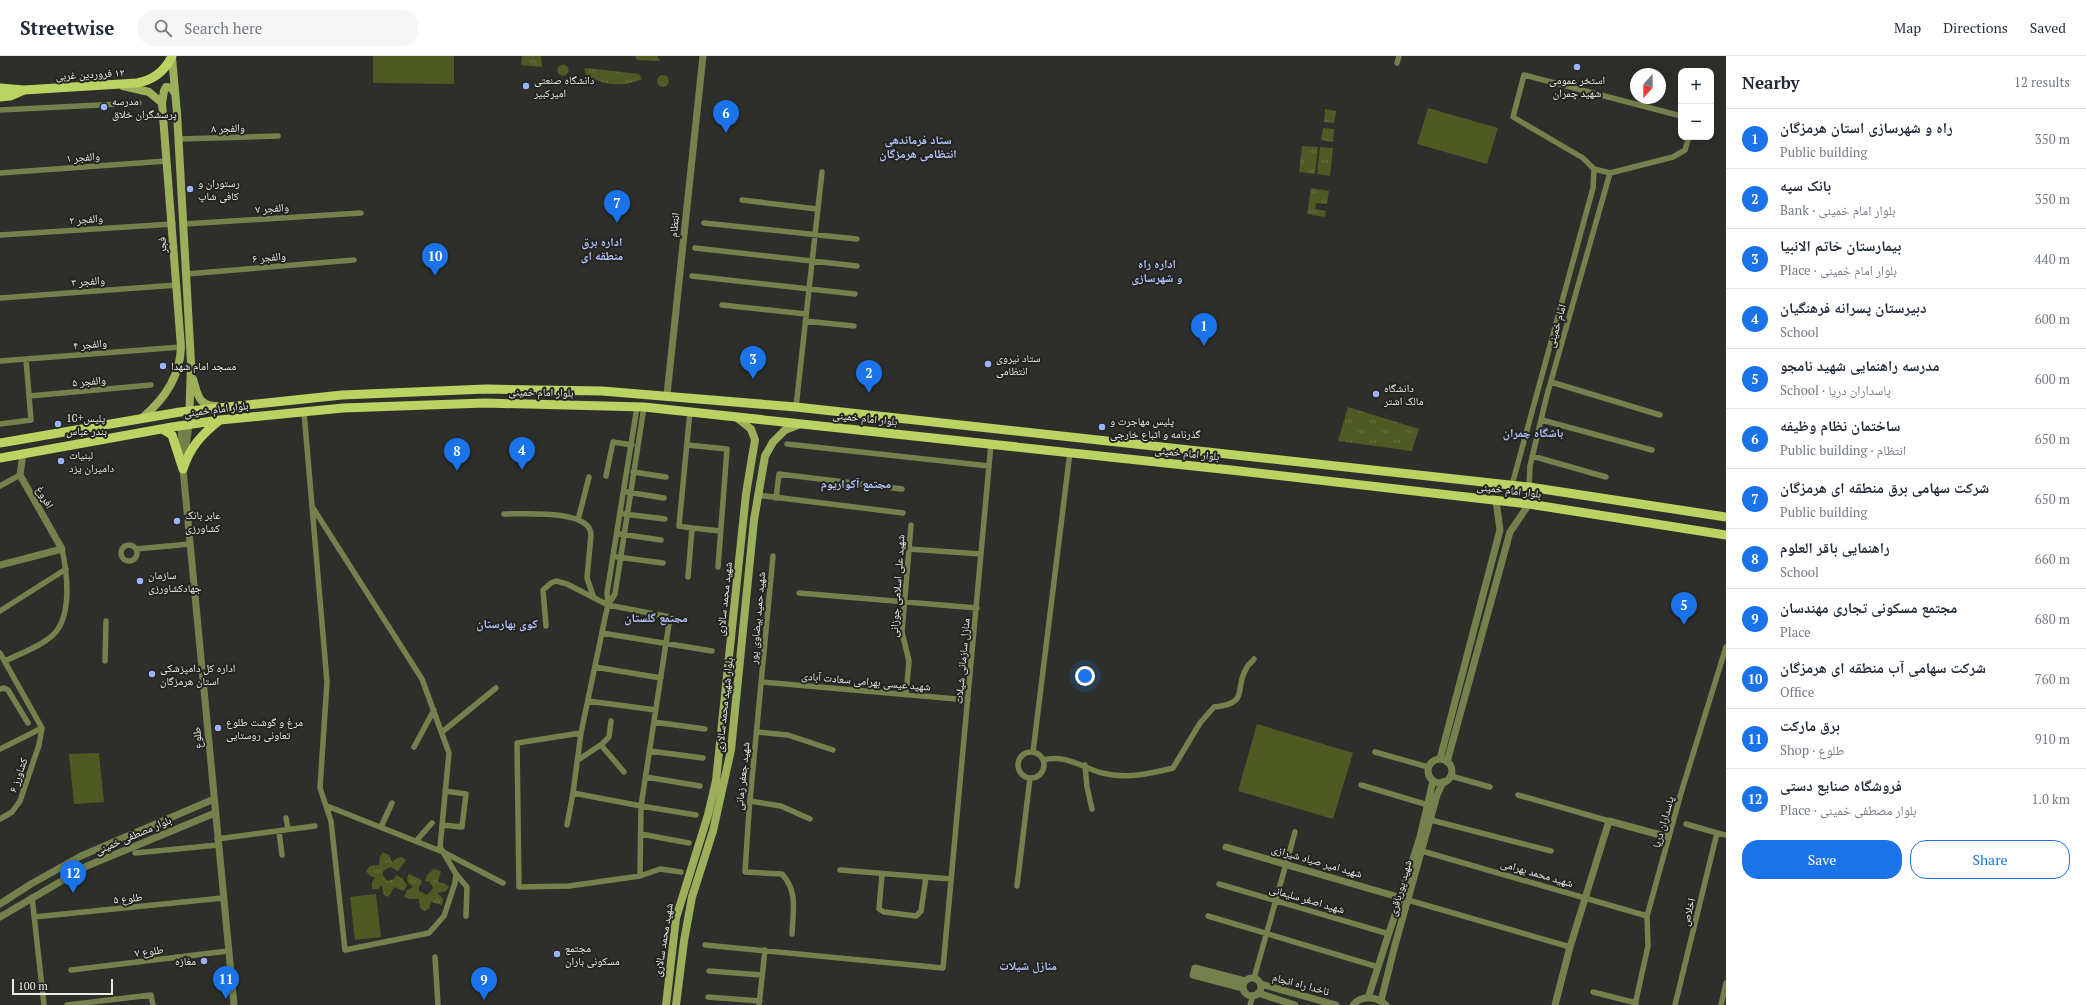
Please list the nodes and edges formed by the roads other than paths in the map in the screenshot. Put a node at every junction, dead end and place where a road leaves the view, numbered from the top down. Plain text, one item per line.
1 (172, 56) edge
2 (703, 56) edge
3 (1399, 56) edge
4 (1397, 63) dead end
5 (122, 85) junction
6 (0, 88) edge
7 (24, 90) junction
8 (0, 97) edge
9 (176, 97) junction
10 (139, 103) dead end
11 (162, 103) junction
12 (0, 110) edge
13 (1678, 115) edge
14 (278, 136) dead end
15 (179, 139) junction
16 (1688, 140) edge
17 (167, 161) junction
18 (1594, 169) junction
19 (822, 172) dead end
20 (0, 173) edge
21 (1610, 173) junction
22 (742, 200) dead end
23 (817, 209) junction
24 (361, 213) dead end
25 (1584, 221) junction
26 (704, 223) dead end
27 (173, 224) junction
28 (184, 224) junction
29 (1595, 224) junction
30 (815, 234) junction
31 (0, 235) edge
32 (858, 239) dead end
33 (695, 248) dead end
34 (354, 260) dead end
35 (812, 261) junction
36 (1573, 262) junction
37 (1584, 265) junction
38 (857, 266) dead end
39 (186, 274) junction
40 (692, 276) dead end
41 (177, 285) junction
42 (809, 288) junction
43 (855, 294) dead end
44 (0, 298) edge
45 (722, 305) dead end
46 (1562, 305) junction
47 (1572, 307) junction
48 (806, 314) junction
49 (805, 321) junction
50 (854, 326) dead end
51 (181, 347) junction
52 (1550, 349) junction
53 (1560, 352) junction
54 (26, 359) junction
55 (0, 361) edge
56 (191, 363) junction
57 (180, 364) junction
58 (191, 375) junction
59 (1551, 382) junction
60 (151, 385) dead end
61 (1539, 391) junction
62 (1548, 393) junction
63 (667, 395) junction
64 (29, 396) junction
65 (225, 407) junction
66 (640, 407) junction
67 (796, 407) junction
68 (185, 411) junction
69 (690, 411) junction
70 (304, 412) junction
71 (1660, 415) dead end
72 (734, 416) junction
73 (142, 418) junction
74 (220, 420) junction
75 (1542, 420) junction
76 (803, 423) junction
77 (0, 424) edge
78 (185, 425) junction
79 (162, 428) junction
80 (0, 443) edge
81 (1524, 443) junction
82 (787, 444) dead end
83 (991, 444) junction
84 (630, 445) junction
85 (688, 445) junction
86 (638, 446) junction
87 (1535, 446) junction
88 (1652, 450) dead end
89 (1070, 452) junction
90 (23, 453) junction
91 (1532, 456) junction
92 (1256, 457) junction
93 (0, 458) edge
94 (989, 466) junction
95 (182, 469) junction
96 (633, 472) junction
97 (1256, 472) junction
98 (20, 475) junction
99 (606, 476) dead end
100 (589, 477) dead end
101 (666, 477) dead end
102 (1606, 477) dead end
103 (1512, 485) junction
104 (0, 486) edge
105 (1529, 487) junction
106 (902, 489) dead end
107 (623, 492) junction
108 (630, 493) junction
109 (746, 494) junction
110 (757, 495) junction
111 (664, 498) dead end
112 (776, 498) junction
113 (1496, 501) junction
114 (1529, 504) junction
115 (313, 508) junction
116 (620, 513) junction
117 (903, 513) dead end
118 (504, 514) dead end
119 (627, 514) junction
120 (1726, 517) edge
121 (665, 519) dead end
122 (578, 520) junction
123 (911, 525) dead end
124 (692, 528) junction
125 (721, 531) junction
126 (616, 533) junction
127 (624, 534) junction
128 (1726, 535) edge
129 (661, 540) dead end
130 (190, 544) junction
131 (62, 549) junction
132 (136, 549) dead end
133 (909, 549) junction
134 (982, 554) junction
135 (613, 556) junction
136 (773, 556) dead end
137 (620, 557) junction
138 (662, 562) dead end
139 (0, 565) edge
140 (1492, 565) junction
141 (718, 568) dead end
142 (1500, 568) junction
143 (66, 569) junction
144 (688, 577) dead end
145 (799, 593) dead end
146 (594, 598) junction
147 (904, 602) junction
148 (608, 605) junction
149 (977, 608) junction
150 (0, 611) edge
151 (106, 621) dead end
152 (1476, 623) junction
153 (546, 626) dead end
154 (1484, 626) junction
155 (602, 633) junction
156 (666, 644) junction
157 (1726, 647) edge
158 (712, 651) dead end
159 (0, 653) edge
160 (1254, 660) dead end
161 (5, 661) junction
162 (105, 661) dead end
163 (595, 666) junction
164 (661, 678) junction
165 (761, 682) junction
166 (496, 688) dead end
167 (0, 689) edge
168 (906, 695) junction
169 (968, 700) junction
170 (588, 701) junction
171 (1454, 704) junction
172 (1462, 707) junction
173 (434, 710) junction
174 (656, 710) junction
175 (611, 721) dead end
176 (654, 722) junction
177 (28, 723) dead end
178 (42, 728) junction
179 (705, 729) dead end
180 (442, 732) junction
181 (757, 732) junction
182 (581, 733) junction
183 (600, 745) junction
184 (414, 747) dead end
185 (0, 749) edge
186 (650, 750) junction
187 (833, 750) dead end
188 (1033, 752) junction
189 (1375, 752) dead end
190 (703, 758) dead end
191 (578, 760) junction
192 (1043, 760) junction
193 (1444, 760) junction
194 (1085, 765) junction
195 (1428, 768) junction
196 (624, 772) dead end
197 (1451, 776) junction
198 (646, 777) junction
199 (1030, 778) junction
200 (1433, 781) junction
201 (1443, 782) junction
202 (1361, 785) dead end
203 (700, 786) dead end
204 (1490, 788) dead end
205 (445, 791) junction
206 (573, 793) junction
207 (1518, 795) dead end
208 (214, 799) junction
209 (750, 801) junction
210 (392, 803) dead end
211 (1428, 805) junction
212 (327, 806) junction
213 (641, 806) junction
214 (1092, 809) dead end
215 (215, 813) junction
216 (696, 815) dead end
217 (286, 818) dead end
218 (0, 819) edge
219 (810, 819) dead end
220 (1431, 820) junction
221 (1609, 821) junction
222 (432, 823) dead end
223 (1686, 824) dead end
224 (442, 825) junction
225 (566, 825) dead end
226 (316, 826) dead end
227 (150, 827) junction
228 (381, 827) junction
229 (288, 830) junction
230 (279, 831) junction
231 (1295, 832) dead end
232 (1718, 833) junction
233 (641, 834) junction
234 (1726, 835) edge
235 (1668, 837) junction
236 (154, 838) junction
237 (416, 841) junction
238 (218, 842) junction
239 (689, 843) dead end
240 (1226, 848) dead end
241 (1422, 851) junction
242 (1551, 851) dead end
243 (443, 852) junction
244 (136, 853) dead end
245 (282, 855) dead end
246 (1286, 864) junction
247 (840, 870) dead end
248 (681, 872) dead end
249 (456, 874) junction
250 (882, 874) junction
251 (640, 876) junction
252 (926, 877) junction
253 (951, 879) junction
254 (503, 883) dead end
255 (1219, 884) dead end
256 (1017, 886) dead end
257 (32, 897) junction
258 (223, 898) junction
259 (1585, 898) junction
260 (1404, 899) junction
261 (1276, 901) junction
262 (0, 904) edge
263 (466, 916) dead end
264 (1208, 916) dead end
265 (1647, 916) junction
266 (0, 917) edge
267 (34, 917) junction
268 (1267, 933) junction
269 (792, 934) dead end
270 (1389, 934) junction
271 (1386, 942) junction
272 (1395, 944) junction
273 (706, 945) dead end
274 (1570, 947) junction
275 (765, 950) junction
276 (228, 951) junction
277 (435, 957) dead end
278 (1378, 967) junction
279 (71, 970) dead end
280 (709, 970) dead end
281 (762, 975) junction
282 (1254, 978) junction
283 (1726, 983) edge
284 (1244, 984) junction
285 (1261, 984) junction
286 (1592, 992) dead end
287 (1255, 994) junction
288 (666, 996) junction
289 (708, 997) dead end
290 (1304, 997) junction
291 (1368, 998) junction
292 (760, 1003) edge
293 (1383, 1003) edge
294 (1636, 1004) edge
295 (44, 1005) edge
296 (67, 1005) edge
297 (153, 1005) edge
298 (234, 1005) edge
299 (438, 1005) edge
300 (662, 1005) edge
301 (666, 1005) edge
302 (676, 1005) edge
303 (1250, 1005) edge
304 (1295, 1005) edge
305 (1302, 1005) edge
306 (1336, 1005) edge
307 (1353, 1005) edge
308 (1555, 1005) edge
309 (1675, 1005) edge
310 (1721, 1005) edge

1 - 5 main road, ١٢ فروردین غربى
1 - 9 main road, فجر
2 - 63 street, انتظام
3 - 4 street
5 - 7 main road, ١٢ فروردین غربى
5 - 11 main road
6 - 7 main road
7 - 8 main road, ١٢ فروردین غربى
9 - 11 main road
9 - 15 main road, فجر
10 - 12 street
11 - 17 main road, فجر
13 - 18 street
14 - 15 street, والفجر ۸
15 - 28 main road, فجر
16 - 21 street
17 - 20 street, والفجر ۱
17 - 27 main road, فجر
18 - 21 street
18 - 25 street
19 - 23 street
21 - 29 street, امام خمینی
22 - 23 street
23 - 30 street
24 - 28 street, والفجر ۷
25 - 29 street
25 - 36 street
26 - 30 street
27 - 31 street, والفجر ۲
27 - 41 main road, فجر
28 - 39 main road, فجر
29 - 37 street, امام خمینی
30 - 32 street
30 - 35 street
33 - 35 street
34 - 39 street, والفجر ۶
35 - 38 street
35 - 42 street
36 - 37 street
36 - 46 street
37 - 47 street, امام خمینی
39 - 56 main road, فجر
40 - 42 street
41 - 44 street, والفجر ۳
41 - 51 main road, فجر
42 - 43 street
42 - 48 street
45 - 48 street
46 - 47 street
46 - 52 street
47 - 53 street, امام خمینی
48 - 49 street
49 - 50 street
49 - 67 street
51 - 54 street, والفجر ۴
51 - 57 main road, فجر
52 - 53 street
52 - 61 street
53 - 59 street, امام خمینی
54 - 55 street, والفجر ۴
54 - 64 street
56 - 57 main road
56 - 58 main road, فجر
57 - 73 main road, فجر
58 - 65 main road
58 - 68 main road, فجر
59 - 62 street, امام خمینی
59 - 71 street
60 - 64 street, والفجر ۵
61 - 62 street
61 - 81 street
62 - 75 street, امام خمینی
63 - 65 main road, بلوار امام خمینی
63 - 67 main road, بلوار امام خمینی
64 - 77 street
65 - 68 main road, بلوار امام خمینی
66 - 69 main road, بلوار امام خمینی
66 - 70 main road, بلوار امام خمینی
66 - 84 street
66 - 86 street
67 - 92 main road, بلوار امام خمینی
68 - 73 main road, بلوار امام خمینی
68 - 78 main road, فجر
69 - 72 main road, بلوار امام خمینی
69 - 85 street
70 - 74 main road, بلوار امام خمینی
70 - 115 street
72 - 76 main road, بلوار امام خمینی
72 - 109 main road, شهید محمد سالاری
73 - 80 main road, بلوار امام خمینی
74 - 78 main road, بلوار امام خمینی
74 - 95 main road
75 - 87 street, امام خمینی
75 - 88 street
76 - 83 main road, بلوار امام خمینی
76 - 110 main road, بلوار شهید محمد سالاری
78 - 79 main road, بلوار امام خمینی
78 - 95 street, طلوع
79 - 90 main road, بلوار امام خمینی
79 - 95 main road
81 - 87 street
81 - 103 street
82 - 94 street
83 - 89 main road, بلوار امام خمینی
83 - 94 street, منازل سازمانی شیلات
84 - 86 street
84 - 99 street
84 - 107 street
85 - 124 street
85 - 125 street
86 - 96 street
87 - 91 street, امام خمینی
89 - 97 main road, بلوار امام خمینی
89 - 188 street
90 - 93 main road, بلوار امام خمینی
90 - 98 street
91 - 102 street
91 - 105 street, امام خمینی
92 - 97 main road
92 - 103 main road, بلوار امام خمینی
94 - 134 street, منازل سازمانی شیلات
95 - 130 street, طلوع
96 - 101 street
96 - 108 street
97 - 113 main road, بلوار امام خمینی
98 - 104 street
98 - 131 street, افروغ
100 - 122 street
103 - 105 main road, بلوار امام خمینی
105 - 120 main road, بلوار امام خمینی
106 - 112 street
107 - 108 street
107 - 116 street
108 - 111 street
108 - 119 street
109 - 110 main road
109 - 288 main road, شهید محمد سالاری
110 - 112 street
110 - 302 main road, بلوار شهید محمد سالاری
112 - 117 street
113 - 114 main road, بلوار امام خمینی
113 - 140 street
114 - 128 main road, بلوار امام خمینی
114 - 142 street
115 - 173 street
115 - 212 street
116 - 119 street
116 - 126 street
118 - 122 street
119 - 121 street
119 - 127 street
122 - 146 street
123 - 133 street, شهید علی اسلامی جوزانی
124 - 125 street
124 - 144 street
125 - 141 street
126 - 127 street
126 - 135 street
127 - 129 street
127 - 137 street
130 - 132 street
130 - 208 street, طلوع
131 - 139 street
131 - 143 street
133 - 134 street
133 - 147 street, شهید علی اسلامی جوزانی
134 - 149 street, منازل سازمانی شیلات
135 - 137 street
135 - 148 street
136 - 165 street, شهید حمید بیضاوی پور
137 - 138 street
137 - 148 street
140 - 142 street
140 - 152 street
142 - 154 street
143 - 150 street
143 - 161 street
145 - 147 street
146 - 148 street
146 - 153 street
147 - 149 street
147 - 168 street, شهید علی اسلامی جوزانی
148 - 155 street
148 - 156 street
149 - 169 street, منازل سازمانی شیلات
151 - 162 street
152 - 154 street
152 - 171 street
154 - 172 street
155 - 156 street
155 - 163 street
156 - 158 street
156 - 164 street
157 - 235 street, پاسداران دریا
159 - 161 street
160 - 194 street
161 - 178 street
163 - 164 street
163 - 170 street
164 - 174 street
165 - 168 street, شهید عیسی بهرامی سعادت آبادی
165 - 181 street, شهید جعفر زمانی
166 - 180 street
167 - 177 street
168 - 169 street, شهید عیسی بهرامی سعادت آبادی
169 - 253 street, منازل سازمانی شیلات
170 - 174 street
170 - 182 street
171 - 172 street
171 - 193 street
172 - 193 street
173 - 180 street
173 - 184 street
174 - 176 street
175 - 183 street
176 - 179 street
176 - 186 street
178 - 185 street
178 - 218 street, کشاورز ۶
180 - 205 street
181 - 187 street
181 - 209 street, شهید جعفر زمانی
182 - 191 street
182 - 251 street
183 - 191 street
183 - 196 street
186 - 190 street
186 - 198 street
188 - 192 street
188 - 199 street
189 - 195 street
191 - 206 street
192 - 194 street
192 - 199 street
193 - 195 street
193 - 197 street
194 - 214 street
195 - 200 street
197 - 201 street
197 - 204 street
198 - 203 street
198 - 213 street
199 - 256 street
200 - 201 street
200 - 211 street, شهید پورباقری
201 - 220 street, شهید پورباقری
202 - 211 street
205 - 224 street
205 - 224 street
206 - 213 street
206 - 225 street
207 - 221 street
208 - 215 street, طلوع
208 - 227 street, بلوار مصطفی خمینی
209 - 219 street
209 - 269 street, شهید جعفر زمانی
210 - 228 street
211 - 260 street, شهید پورباقری
212 - 228 street
212 - 249 street
213 - 216 street
213 - 233 street
215 - 236 street, بلوار مصطفی خمینی
215 - 238 street, طلوع
217 - 229 street
220 - 241 street, شهید پورباقری
220 - 242 street
221 - 235 street
221 - 259 street
222 - 237 street
223 - 232 street
224 - 243 street
226 - 229 street
227 - 236 street
227 - 262 street, بلوار مصطفی خمینی
228 - 237 street
229 - 230 street
230 - 238 street
230 - 245 street
231 - 246 street
232 - 234 street
232 - 309 street, اخلاص
233 - 239 street
233 - 251 street
235 - 265 street, پاسداران دریا
236 - 257 street, بلوار مصطفی خمینی
237 - 243 street
238 - 244 street
238 - 258 street, طلوع
240 - 246 street, شهید امیر صیاد شیرازی
241 - 259 street, شهید محمد بهرامی
241 - 260 street, شهید پورباقری
243 - 249 street
243 - 254 street
246 - 260 street, شهید امیر صیاد شیرازی
246 - 261 street
247 - 250 street
248 - 251 street
249 - 263 street
250 - 252 street
250 - 252 street
252 - 253 street
253 - 275 street, منازل سازمانی شیلات
255 - 261 street, شهید اصغر سلیمانی
257 - 266 street, بلوار مصطفی خمینی
257 - 267 street
258 - 267 street, طلوع ۵
258 - 276 street, طلوع
259 - 265 street, شهید محمد بهرامی
259 - 274 street
260 - 270 street, شهید پورباقری
260 - 272 street, شهید پورباقری
260 - 274 street
261 - 268 street
261 - 270 street, شهید اصغر سلیمانی
264 - 268 street
265 - 294 street, پاسداران دریا
267 - 295 street
268 - 278 street
268 - 282 street
270 - 271 street, شهید پورباقری
271 - 272 street
271 - 278 street, شهید پورباقری
272 - 293 street, شهید پورباقری
273 - 275 street
274 - 308 street
275 - 281 street
276 - 279 street, طلوع ۷
276 - 298 street, طلوع
277 - 299 street
278 - 291 street, شهید پورباقری
280 - 281 street
281 - 292 street
282 - 284 street
282 - 285 street
283 - 310 street
284 - 284 street
284 - 287 street, ناخدا راه انجام
285 - 287 street
285 - 290 street, ناخدا راه انجام
286 - 294 street
287 - 303 street
287 - 304 street, ناخدا راه انجام
288 - 300 street
288 - 301 main road, شهید محمد سالاری
289 - 292 street
290 - 305 street
290 - 306 street, ناخدا راه انجام
291 - 293 street
291 - 307 street
296 - 297 street

